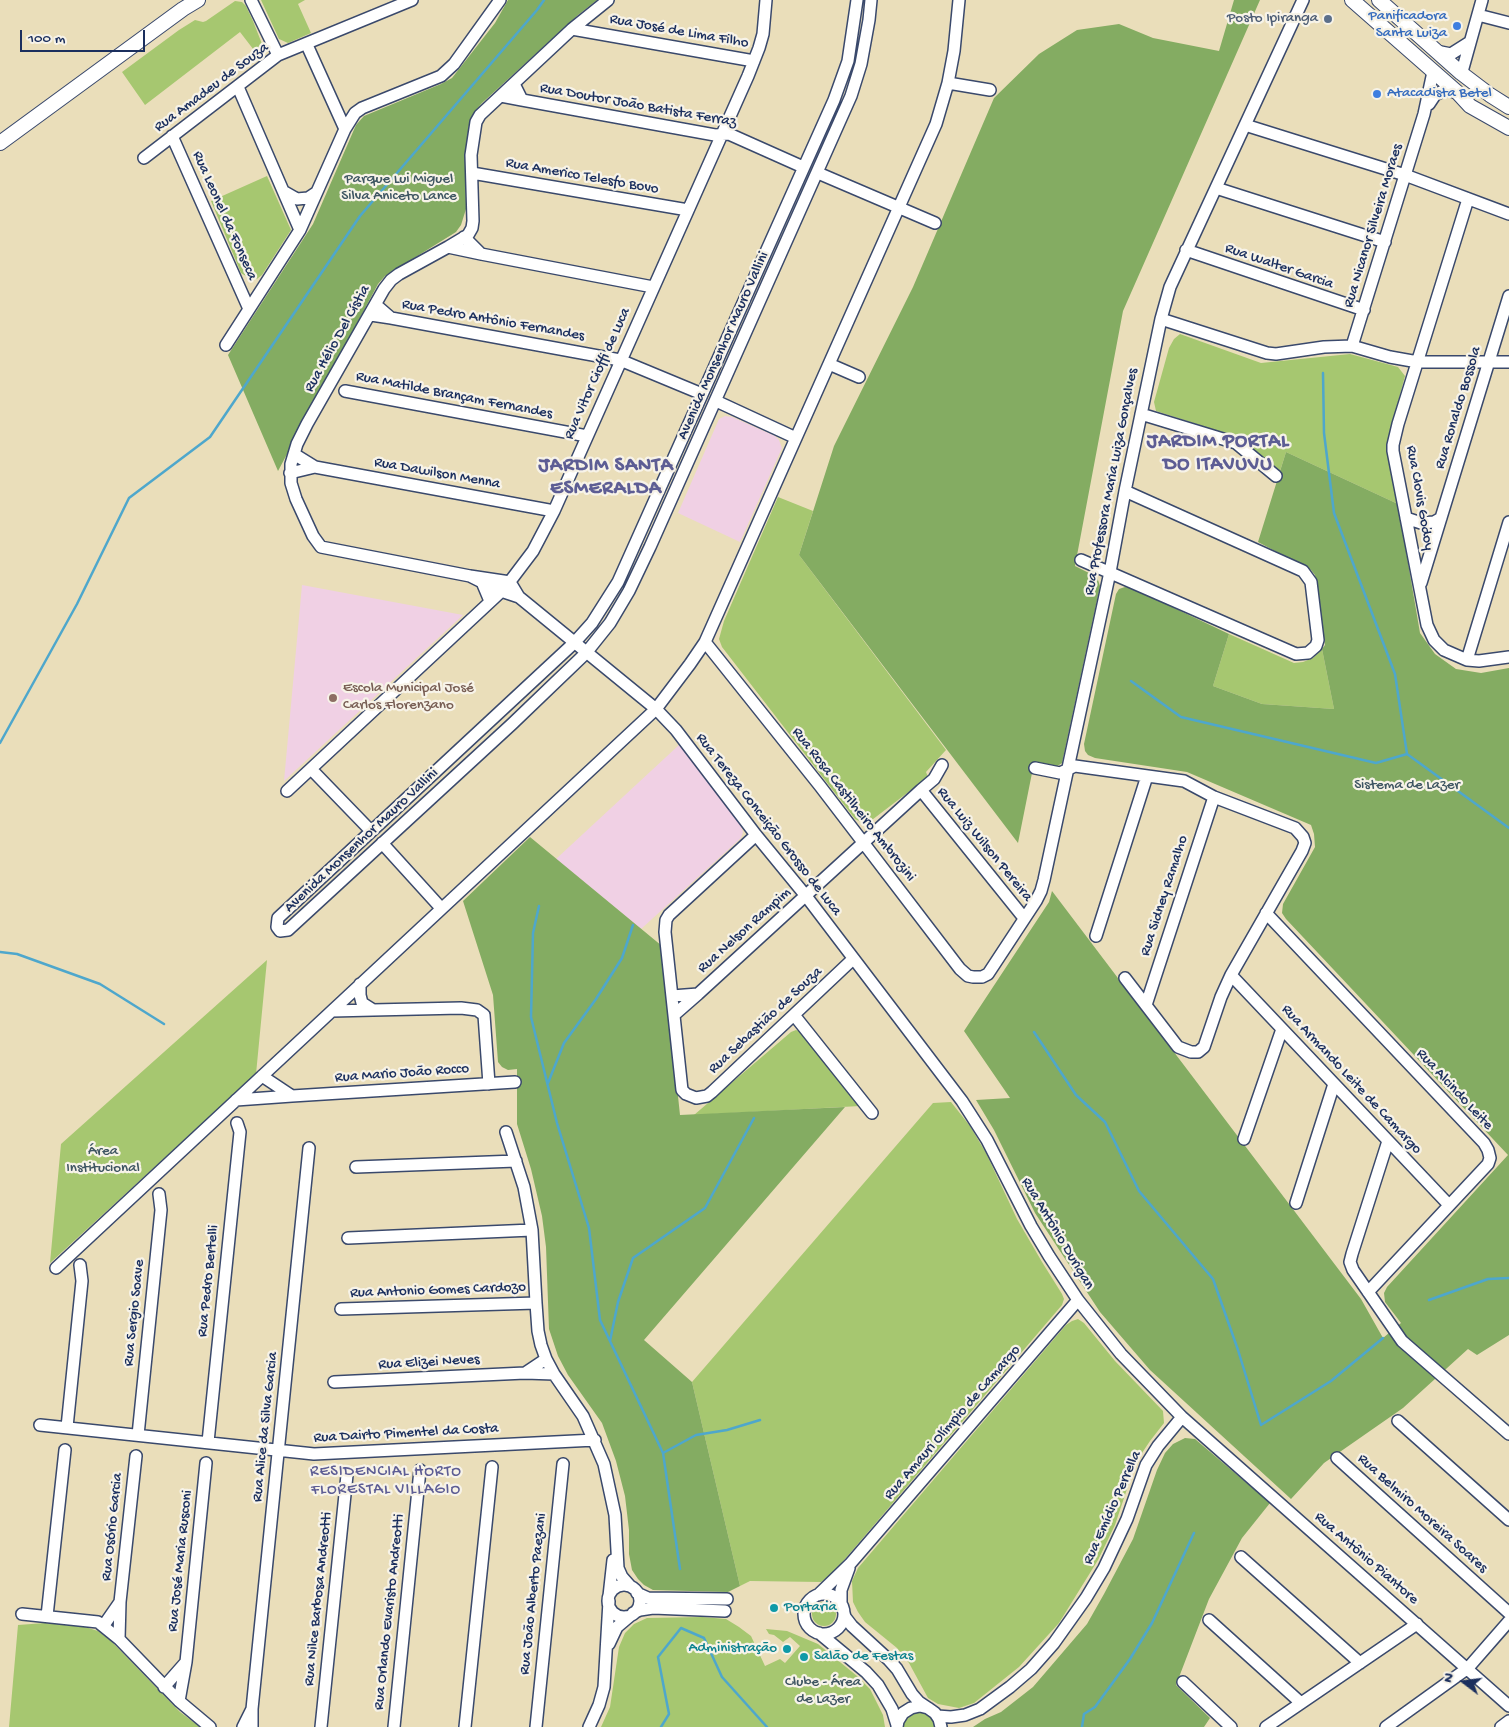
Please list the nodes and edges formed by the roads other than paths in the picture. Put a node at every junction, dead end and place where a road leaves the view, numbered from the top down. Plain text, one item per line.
1 (198, 0) edge
2 (251, 0) edge
3 (412, 0) edge
4 (500, 0) edge
5 (608, 0) edge
6 (766, 0) edge
7 (857, 0) edge
8 (871, 0) edge
9 (959, 0) edge
10 (1303, 0) edge
11 (1352, 0) edge
12 (1379, 0) edge
13 (1482, 0) edge
14 (1478, 15) junction
15 (583, 20) junction
16 (1509, 24) edge
17 (572, 29) junction
18 (599, 33) junction
19 (1470, 42) junction
20 (307, 45) junction
21 (1431, 47) junction
22 (278, 55) junction
23 (754, 61) junction
24 (1433, 72) junction
25 (1461, 73) junction
26 (948, 83) junction
27 (514, 84) junction
28 (238, 87) junction
29 (990, 90) dead end
30 (1450, 90) junction
31 (501, 96) junction
32 (522, 100) junction
33 (1509, 107) edge
34 (1424, 114) junction
35 (1245, 125) junction
36 (1509, 128) edge
37 (345, 129) junction
38 (721, 134) junction
39 (172, 136) junction
40 (0, 143) edge
41 (144, 158) dead end
42 (803, 167) junction
43 (472, 172) junction
44 (818, 173) junction
45 (1406, 175) junction
46 (1216, 188) junction
47 (284, 191) junction
48 (317, 192) junction
49 (1468, 199) junction
50 (899, 208) junction
51 (688, 210) junction
52 (1509, 214) edge
53 (935, 223) dead end
54 (300, 230) junction
55 (464, 237) junction
56 (1385, 242) junction
57 (448, 248) junction
58 (1186, 250) junction
59 (481, 254) junction
60 (653, 287) junction
61 (1509, 296) edge
62 (249, 309) junction
63 (373, 310) junction
64 (1364, 310) junction
65 (1161, 319) junction
66 (1494, 344) junction
67 (226, 345) dead end
68 (1352, 346) junction
69 (620, 360) junction
70 (1418, 362) junction
71 (1465, 362) junction
72 (1509, 362) edge
73 (1488, 363) junction
74 (829, 364) junction
75 (860, 377) dead end
76 (331, 383) junction
77 (1482, 383) junction
78 (702, 394) junction
79 (716, 401) junction
80 (1141, 414) junction
81 (587, 436) junction
82 (796, 438) junction
83 (292, 463) junction
84 (315, 467) junction
85 (1276, 476) dead end
86 (1125, 490) junction
87 (554, 510) junction
88 (1406, 518) junction
89 (1441, 518) junction
90 (1509, 522) edge
91 (1081, 560) dead end
92 (1110, 572) junction
93 (470, 576) junction
94 (482, 582) junction
95 (510, 582) junction
96 (1420, 587) junction
97 (501, 591) junction
98 (519, 597) junction
99 (490, 601) junction
100 (705, 642) junction
101 (574, 643) junction
102 (586, 653) junction
103 (1509, 657) edge
104 (1467, 660) junction
105 (656, 709) junction
106 (942, 765) dead end
107 (1035, 768) dead end
108 (1068, 768) junction
109 (311, 769) junction
110 (1147, 776) junction
111 (921, 790) junction
112 (287, 791) dead end
113 (1214, 796) junction
114 (371, 831) junction
115 (756, 835) junction
116 (863, 842) junction
117 (382, 844) junction
118 (806, 896) junction
119 (441, 908) junction
120 (1266, 914) junction
121 (1024, 918) junction
122 (1096, 936) dead end
123 (853, 959) junction
124 (1231, 975) junction
125 (982, 977) joint
126 (1125, 978) dead end
127 (360, 984) junction
128 (350, 994) junction
129 (698, 994) junction
130 (672, 996) junction
131 (362, 1003) junction
132 (1146, 1005) junction
133 (373, 1010) junction
134 (332, 1011) junction
135 (674, 1015) junction
136 (794, 1016) junction
137 (1282, 1029) junction
138 (259, 1078) junction
139 (515, 1082) dead end
140 (489, 1084) junction
141 (1334, 1084) junction
142 (274, 1096) junction
143 (292, 1096) junction
144 (236, 1100) junction
145 (962, 1101) joint
146 (872, 1113) dead end
147 (237, 1123) dead end
148 (506, 1132) dead end
149 (1244, 1139) dead end
150 (1388, 1141) junction
151 (309, 1148) dead end
152 (516, 1161) junction
153 (356, 1167) dead end
154 (159, 1194) dead end
155 (1296, 1203) dead end
156 (1449, 1205) junction
157 (532, 1230) junction
158 (348, 1238) dead end
159 (80, 1265) dead end
160 (56, 1268) dead end
161 (1368, 1292) junction
162 (1078, 1300) junction
163 (536, 1303) junction
164 (341, 1309) dead end
165 (546, 1359) junction
166 (525, 1373) junction
167 (554, 1374) junction
168 (334, 1382) dead end
169 (1182, 1417) junction
170 (1398, 1421) dead end
171 (40, 1425) dead end
172 (67, 1428) junction
173 (1509, 1434) edge
174 (138, 1435) junction
175 (1203, 1436) joint
176 (595, 1440) junction
177 (208, 1442) junction
178 (65, 1450) dead end
179 (278, 1450) junction
180 (136, 1456) dead end
181 (1337, 1458) dead end
182 (206, 1463) dead end
183 (563, 1464) dead end
184 (492, 1467) dead end
185 (420, 1470) dead end
186 (347, 1475) dead end
187 (1509, 1520) edge
188 (616, 1541) junction
189 (1242, 1557) dead end
190 (850, 1564) junction
191 (634, 1590) junction
192 (818, 1595) junction
193 (609, 1599) junction
194 (120, 1602) junction
195 (842, 1607) junction
196 (1509, 1613) edge
197 (22, 1614) dead end
198 (632, 1614) junction
199 (48, 1616) junction
200 (1209, 1620) dead end
201 (1509, 1621) edge
202 (1417, 1624) junction
203 (104, 1625) junction
204 (819, 1633) junction
205 (119, 1639) junction
206 (186, 1662) junction
207 (606, 1663) junction
208 (1360, 1663) junction
209 (1468, 1668) junction
210 (1183, 1682) dead end
211 (164, 1687) junction
212 (179, 1701) junction
213 (1301, 1703) junction
214 (1509, 1706) edge
215 (252, 1709) junction
216 (936, 1717) edge
217 (1509, 1721) edge
218 (897, 1726) edge
219 (210, 1727) edge
220 (243, 1727) edge
221 (252, 1727) edge
222 (321, 1727) edge
223 (394, 1727) edge
224 (465, 1727) edge
225 (536, 1727) edge
226 (589, 1727) edge
227 (1231, 1727) edge
228 (1266, 1727) edge
229 (1386, 1727) edge
230 (1501, 1727) edge

1 - 40 main road
2 - 22 street
3 - 20 street, Rua Amadeu de Souza
4 - 37 street
5 - 15 street
6 - 23 street, Rua Vitor Cioffi de Luca
7 - 42 street, Avenida Monsenhor Mauro Vallini
8 - 44 street, Avenida Monsenhor Mauro Vallini
9 - 26 street
10 - 35 street, Rua Professora Maria Luiza Gonçalves
11 - 24 main road
12 - 21 main road
13 - 14 street
14 - 16 street
14 - 19 street
15 - 17 street
15 - 18 street, Rua José de Lima Filho
17 - 18 street, Rua José de Lima Filho
17 - 27 street
18 - 23 street, Rua José de Lima Filho
19 - 21 street
19 - 25 street
20 - 22 street, Rua Amadeu de Souza
20 - 37 street
21 - 24 main road
21 - 25 main road
22 - 28 street, Rua Amadeu de Souza
23 - 38 street, Rua Vitor Cioffi de Luca
24 - 30 main road
24 - 34 street, Rua Nicanor Silveira Moraes
25 - 30 main road
25 - 33 main road
26 - 29 street
26 - 50 street
27 - 31 street
27 - 32 street, Rua Doutor João Batista Ferraz
28 - 39 street, Rua Amadeu de Souza
28 - 47 street
30 - 34 street, Rua Nicanor Silveira Moraes
30 - 36 main road
31 - 32 street, Rua Doutor João Batista Ferraz
31 - 43 street
32 - 38 street, Rua Doutor João Batista Ferraz
34 - 45 street, Rua Nicanor Silveira Moraes
35 - 45 street
35 - 46 street, Rua Professora Maria Luiza Gonçalves
37 - 48 street
38 - 42 street, Rua Doutor João Batista Ferraz
38 - 51 street, Rua Vitor Cioffi de Luca
39 - 41 street, Rua Amadeu de Souza
39 - 62 street, Rua Leonel da Fonseca
42 - 78 street, Avenida Monsenhor Mauro Vallini
43 - 51 street, Rua Americo Telesfo Bovo
43 - 55 street
44 - 50 street
44 - 79 street, Avenida Monsenhor Mauro Vallini
45 - 49 street
45 - 56 street, Rua Nicanor Silveira Moraes
46 - 56 street
46 - 58 street, Rua Professora Maria Luiza Gonçalves
47 - 48 street
47 - 54 street
48 - 54 street
49 - 52 street
49 - 70 street, Rua Clovis Godoy
50 - 53 street
50 - 74 street
51 - 60 street, Rua Vitor Cioffi de Luca
54 - 62 street
55 - 57 street, Rua Hélio Del Cístia
55 - 59 street
56 - 64 street, Rua Nicanor Silveira Moraes
57 - 59 street
57 - 63 street, Rua Hélio Del Cístia
58 - 64 street, Rua Walter Garcia
58 - 65 street, Rua Professora Maria Luiza Gonçalves
59 - 60 street
60 - 69 street, Rua Vitor Cioffi de Luca
61 - 66 street, Rua Ronaldo Bossola
62 - 67 street
63 - 69 street, Rua Pedro Antônio Fernandes
63 - 76 street, Rua Hélio Del Cístia
64 - 68 street, Rua Nicanor Silveira Moraes
65 - 68 street
65 - 80 street, Rua Professora Maria Luiza Gonçalves
66 - 72 street
66 - 73 street, Rua Ronaldo Bossola
68 - 70 street
69 - 78 street, Rua Pedro Antônio Fernandes
69 - 81 street, Rua Vitor Cioffi de Luca
70 - 71 street
70 - 88 street, Rua Clovis Godoy
71 - 73 street
71 - 77 street
72 - 73 street
73 - 77 street, Rua Ronaldo Bossola
74 - 75 street
74 - 82 street
76 - 81 street, Rua Matilde Brançam Fernandes
76 - 83 street, Rua Hélio Del Cístia
77 - 89 street, Rua Ronaldo Bossola
78 - 101 street, Avenida Monsenhor Mauro Vallini
79 - 82 street
79 - 102 street, Avenida Monsenhor Mauro Vallini
80 - 85 street
80 - 86 street, Rua Professora Maria Luiza Gonçalves
81 - 87 street, Rua Vitor Cioffi de Luca
82 - 100 street
83 - 84 street, Rua Dawilson Menna
83 - 84 street, Rua Dawilson Menna
83 - 93 street, Rua Tereza Conceição Grosso de Luca
84 - 87 street, Rua Dawilson Menna
86 - 92 street, Rua Professora Maria Luiza Gonçalves
86 - 92 street
87 - 95 street, Rua Vitor Cioffi de Luca
88 - 89 street
88 - 96 street, Rua Clovis Godoy
89 - 96 street, Rua Ronaldo Bossola
90 - 104 street
91 - 92 street
92 - 108 street, Rua Professora Maria Luiza Gonçalves
93 - 94 street, Rua Tereza Conceição Grosso de Luca
93 - 95 street, Rua Tereza Conceição Grosso de Luca
94 - 97 street, Rua Tereza Conceição Grosso de Luca
94 - 99 street
95 - 97 street, Rua Vitor Cioffi de Luca
95 - 98 street, Rua Tereza Conceição Grosso de Luca
96 - 104 street, Rua Clovis Godoy
97 - 98 street, Rua Tereza Conceição Grosso de Luca
97 - 99 street, Rua Vitor Cioffi de Luca
98 - 101 street, Rua Tereza Conceição Grosso de Luca
99 - 109 street, Rua Vitor Cioffi de Luca
100 - 105 street
100 - 116 street, Rua Rosa Castilheiro Ambrozini
101 - 102 street, Rua Tereza Conceição Grosso de Luca
101 - 114 street, Avenida Monsenhor Mauro Vallini
102 - 105 street, Rua Tereza Conceição Grosso de Luca
102 - 117 street, Avenida Monsenhor Mauro Vallini
103 - 104 street, Rua Clovis Godoy
105 - 115 street, Rua Tereza Conceição Grosso de Luca
105 - 119 street
106 - 111 street, Rua Nelson Rampim
107 - 108 street
108 - 110 street
108 - 121 street, Rua Professora Maria Luiza Gonçalves
109 - 112 street, Rua Vitor Cioffi de Luca
109 - 114 street
110 - 113 street
110 - 122 street
111 - 116 street, Rua Nelson Rampim
111 - 121 street, Rua Luiz Wilson Pereira
113 - 120 street
113 - 132 street, Rua Sidney Ramalho
114 - 117 street, Avenida Monsenhor Mauro Vallini
115 - 118 street, Rua Tereza Conceição Grosso de Luca
115 - 130 street
116 - 118 street, Rua Nelson Rampim
116 - 125 street, Rua Rosa Castilheiro Ambrozini
117 - 119 street
118 - 123 street, Rua Tereza Conceição Grosso de Luca
118 - 129 street, Rua Nelson Rampim
119 - 127 street
120 - 124 street
120 - 156 street, Rua Alcindo Leite
121 - 125 street, Rua Professora Maria Luiza Gonçalves
123 - 136 street, Rua Sebastião de Souza
123 - 145 street, Rua Tereza Conceição Grosso de Luca
124 - 132 street
124 - 137 street, Rua Armando Leite de Camargo
126 - 132 street
127 - 128 street
127 - 131 street
128 - 131 street
128 - 134 street
129 - 130 street, Rua Nelson Rampim
129 - 135 street, Rua Nelson Rampim
130 - 135 street
131 - 133 street
133 - 134 street
133 - 140 street
134 - 138 street
135 - 136 street, Rua Sebastião de Souza
136 - 146 street
137 - 141 street, Rua Armando Leite de Camargo
137 - 149 street
138 - 142 street
138 - 143 street
138 - 144 street
139 - 140 street, Rua Mario João Rocco
140 - 143 street, Rua Mario João Rocco
141 - 150 street, Rua Armando Leite de Camargo
141 - 155 street
142 - 143 street, Rua Mario João Rocco
142 - 144 street, Rua Mario João Rocco
144 - 160 street
145 - 162 street, Rua Antônio Durigan
147 - 177 street, Rua Pedro Bertelli
148 - 152 street
150 - 156 street, Rua Armando Leite de Camargo
150 - 161 street
151 - 179 street, Rua Alice da Silva Garcia
152 - 153 street
152 - 157 street
154 - 174 street, Rua Sergio Soave
156 - 161 street, Rua Alcindo Leite
157 - 158 street
157 - 163 street
159 - 172 street
161 - 173 street
162 - 169 street, Rua Antônio Durigan
162 - 190 street, Rua Amauri Olímpio de Camargo
163 - 164 street, Rua Antonio Gomes Cardozo
163 - 165 street
165 - 166 street
165 - 167 street
166 - 167 street, Rua Elizei Neves
166 - 168 street, Rua Elizei Neves
167 - 176 street
169 - 175 street, Rua Antônio Durigan
169 - 216 street, Rua Emídio Perrella
170 - 187 street
171 - 172 street, Rua Dairto Pimentel da Costa
172 - 174 street, Rua Dairto Pimentel da Costa
174 - 177 street, Rua Dairto Pimentel da Costa
175 - 202 street, Rua Antônio Piantore
176 - 179 street, Rua Dairto Pimentel da Costa
176 - 188 street
177 - 179 street, Rua Dairto Pimentel da Costa
178 - 199 street
179 - 215 street, Rua Alice da Silva Garcia
180 - 194 street, Rua Osório Garcia
181 - 196 street, Rua Belmiro Moreira Soares
182 - 206 street, Rua José Maria Rusconi
183 - 225 street, Rua João Alberto Paezani
184 - 224 street
185 - 223 street, Rua Orlando Evaristo Andreotti
186 - 222 street, Rua Nilce Barbosa Andreotti
188 - 191 street
188 - 193 street
189 - 208 street
190 - 192 street, Rua Amauri Olímpio de Camargo
190 - 195 street, Rua Amauri Olímpio de Camargo
191 - 193 street
191 - 198 street
191 - 198 street
192 - 195 street
192 - 204 street
193 - 198 street
193 - 207 street
194 - 203 street, Rua Osório Garcia
194 - 205 street, Rua Osório Garcia
195 - 204 street
195 - 216 street
197 - 199 street
198 - 207 street
199 - 203 street
200 - 213 street
201 - 209 street
202 - 208 street
202 - 209 street, Rua Antônio Piantore
203 - 205 street
204 - 218 street
205 - 211 street
206 - 211 street
206 - 212 street, Rua José Maria Rusconi
207 - 226 street
208 - 213 street
209 - 214 street, Rua Antônio Piantore
209 - 229 street
210 - 227 street
211 - 212 street
212 - 219 street
213 - 228 street
215 - 220 street, Rua Alice da Silva Garcia
215 - 221 street, Rua Alice da Silva Garcia
216 - 218 street, Rua Emídio Perrella
217 - 230 street

